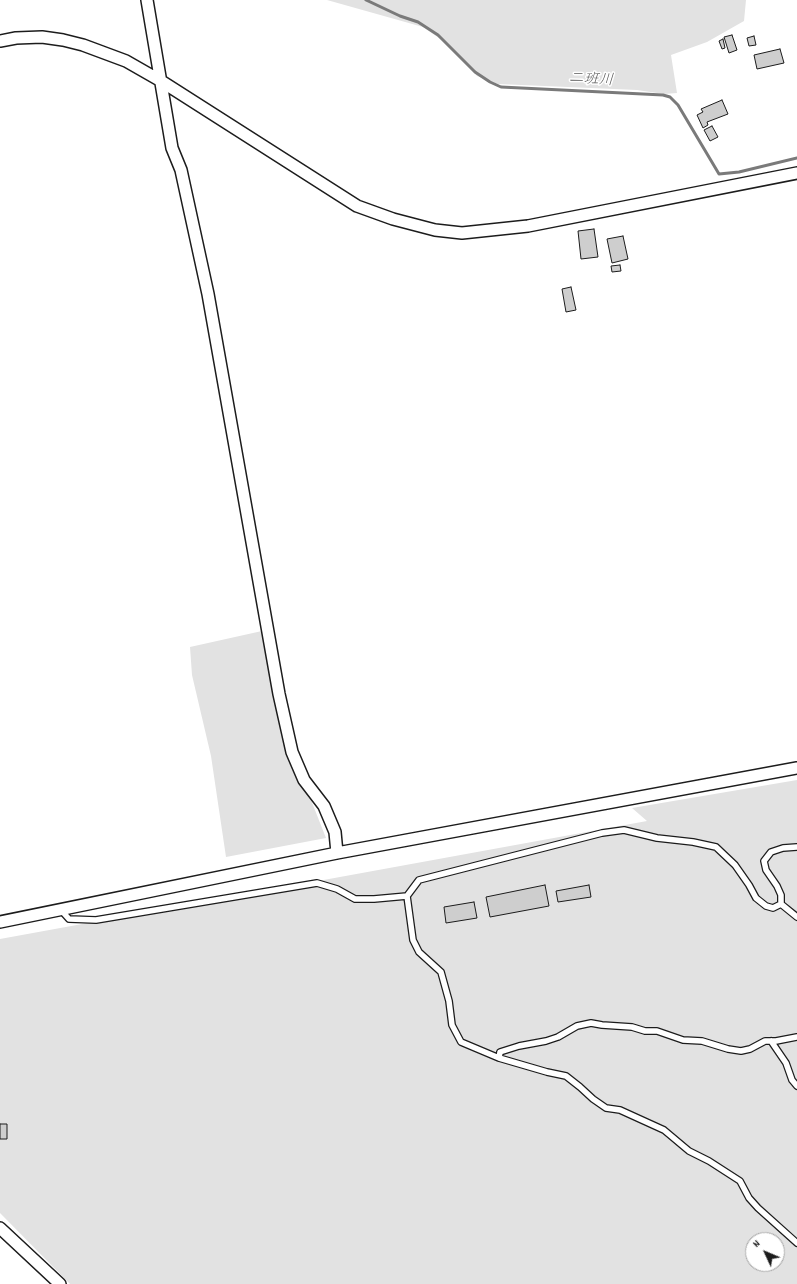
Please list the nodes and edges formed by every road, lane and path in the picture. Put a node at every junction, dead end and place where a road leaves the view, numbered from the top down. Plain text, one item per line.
1 (147, 0) edge
2 (0, 41) edge
3 (161, 81) junction
4 (797, 173) edge
5 (797, 768) edge
6 (797, 847) edge
7 (338, 853) junction
8 (407, 896) junction
9 (781, 904) junction
10 (61, 910) junction
11 (797, 917) edge
12 (0, 922) edge
13 (797, 1037) edge
14 (771, 1041) junction
15 (499, 1058) junction
16 (797, 1086) edge
17 (0, 1228) edge
18 (797, 1243) edge
19 (60, 1284) edge

1 - 3 street
2 - 3 street
3 - 4 street
3 - 7 street
5 - 7 street
6 - 9 lane
7 - 10 street
8 - 9 lane
8 - 10 lane
8 - 15 lane
9 - 11 lane
10 - 12 street
13 - 14 lane
14 - 15 lane
14 - 16 lane
15 - 18 lane
17 - 19 street

